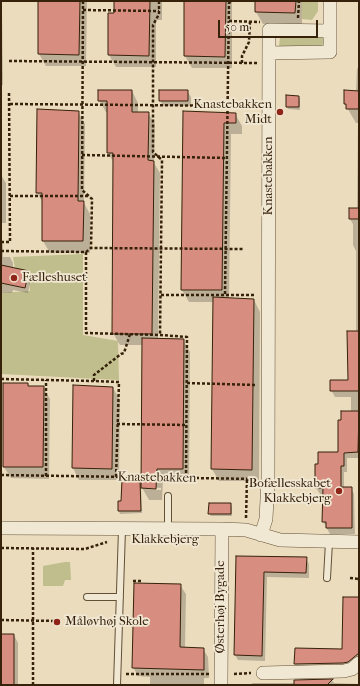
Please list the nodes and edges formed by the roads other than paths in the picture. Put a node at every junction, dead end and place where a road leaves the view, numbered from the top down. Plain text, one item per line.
1 (330, 1) edge
2 (330, 31) junction
3 (270, 58) junction
4 (168, 496) dead end
5 (1, 528) edge
6 (168, 529) junction
7 (222, 529) junction
8 (122, 534) junction
9 (261, 535) junction
10 (329, 542) junction
11 (359, 542) edge
12 (328, 578) dead end
13 (87, 597) dead end
14 (120, 597) junction
15 (358, 665) edge
16 (263, 673) road end
17 (221, 679) edge
18 (117, 685) edge

1 - 2 street
2 - 3 street
2 - 3 street, Knastebakken
3 - 9 street, Knastebakken
4 - 6 lane, Klakkebjerg
5 - 8 street, Klakkebjerg
6 - 7 street, Klakkebjerg
6 - 8 street, Klakkebjerg
7 - 9 street, Klakkebjerg
7 - 17 street, Østerhøj Bygade
8 - 14 lane
9 - 10 street, Klakkebjerg
10 - 11 street, Klakkebjerg
10 - 12 lane
13 - 14 lane
14 - 18 lane
15 - 16 street

